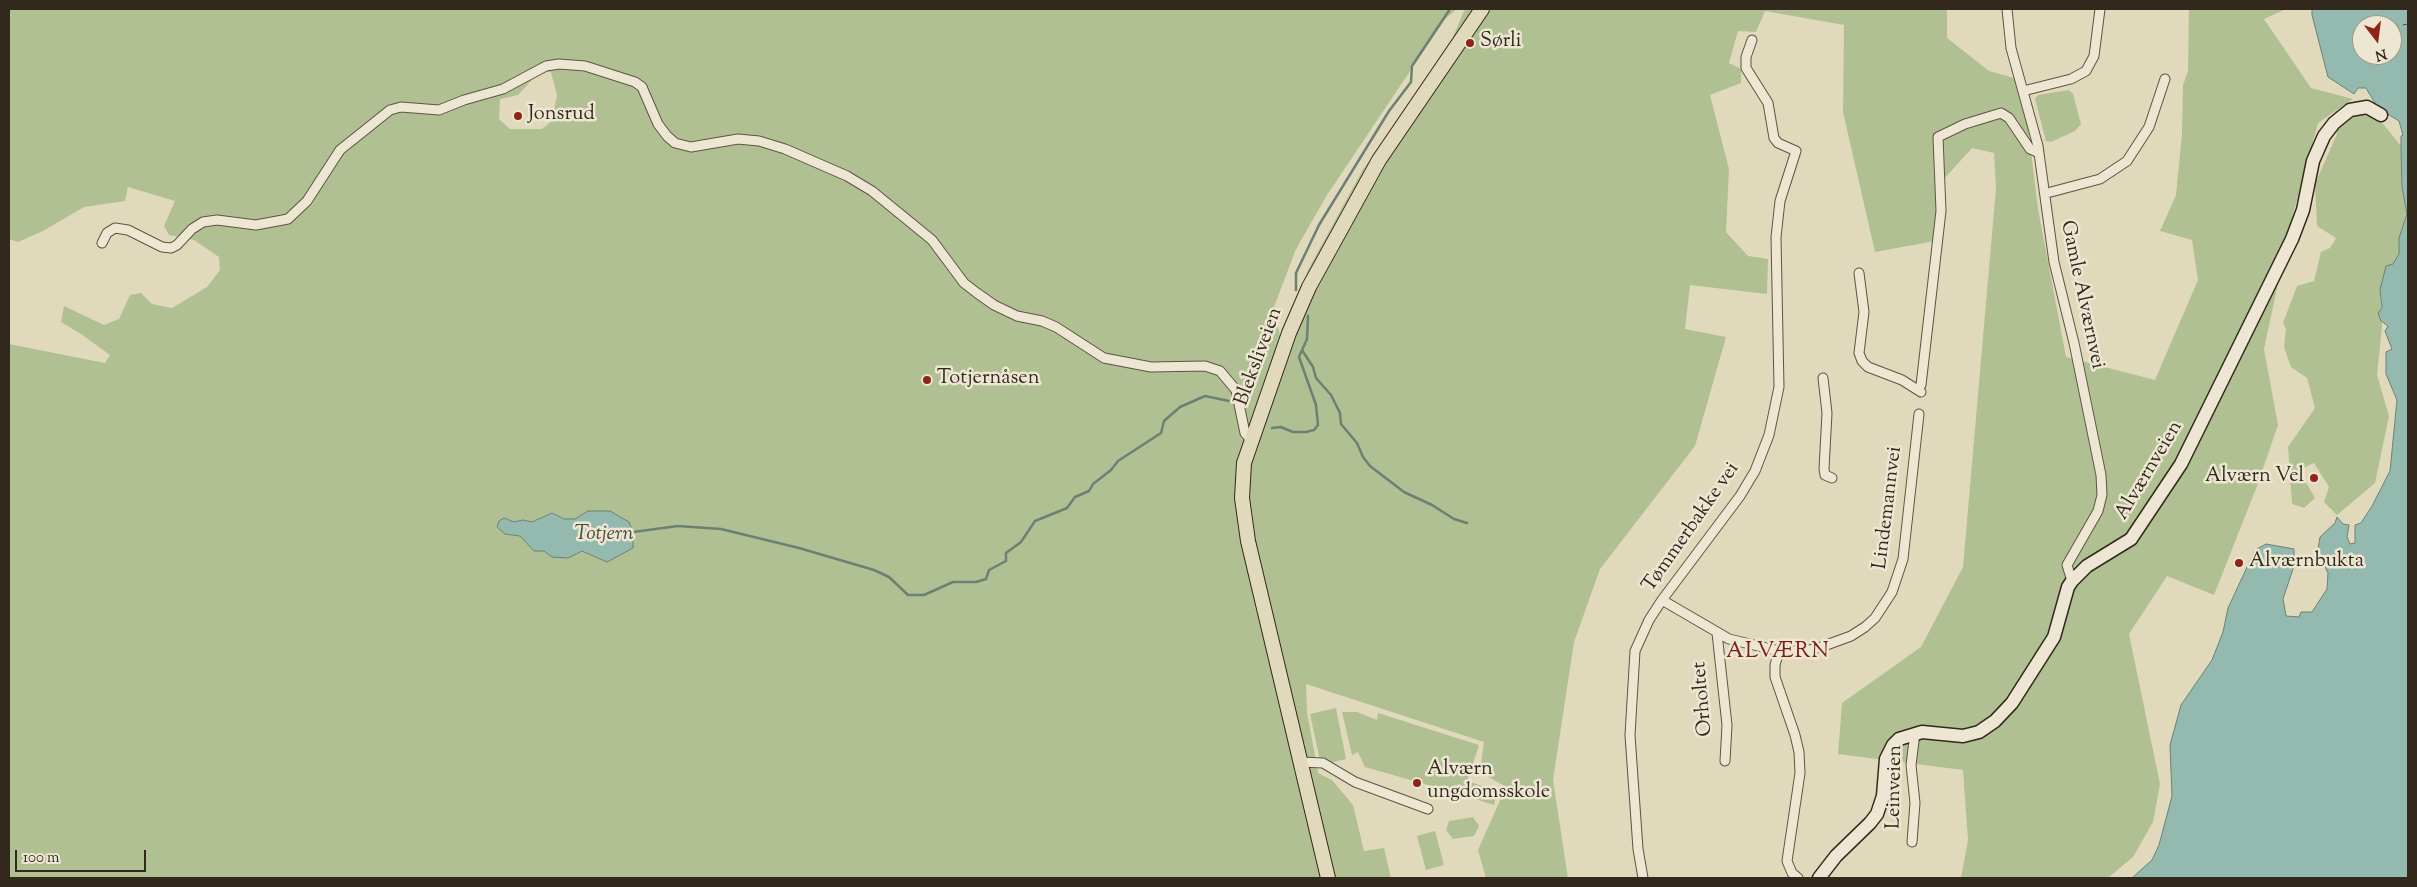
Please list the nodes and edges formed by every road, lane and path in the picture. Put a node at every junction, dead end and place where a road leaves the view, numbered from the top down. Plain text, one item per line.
1 (1482, 9) edge
2 (2007, 9) edge
3 (2100, 9) edge
4 (1752, 40) dead end
5 (2165, 79) dead end
6 (2023, 91) junction
7 (2381, 115) dead end
8 (2039, 154) junction
9 (2051, 192) dead end
10 (102, 243) dead end
11 (1859, 273) dead end
12 (1823, 378) dead end
13 (1919, 414) dead end
14 (1251, 440) junction
15 (1832, 478) dead end
16 (2072, 581) junction
17 (1662, 600) junction
18 (1717, 633) junction
19 (1778, 651) junction
20 (1915, 733) junction
21 (1725, 761) dead end
22 (1301, 762) junction
23 (1428, 809) dead end
24 (1912, 842) dead end
25 (1328, 878) edge
26 (1642, 878) edge
27 (1798, 878) edge
28 (1819, 878) edge

1 - 14 main road, Bleksliveien
2 - 6 street, Gamle Alværnvei
3 - 6 street
4 - 17 street, Tømmerbakke vei
5 - 9 street
6 - 8 street, Gamle Alværnvei
7 - 16 main road, Alværnveien
8 - 11 street
8 - 16 street, Gamle Alværnvei
10 - 14 street
12 - 15 street
13 - 19 street, Lindemannvei
14 - 22 main road, Bleksliveien
16 - 20 main road, Alværnveien
17 - 18 street, Orholtet
17 - 26 street, Tømmerbakke vei
18 - 19 street, Orholtet
18 - 21 street, Orholtet
19 - 27 street
20 - 24 street, Leinveien
20 - 28 main road
22 - 23 street
22 - 25 main road, Bleksliveien

